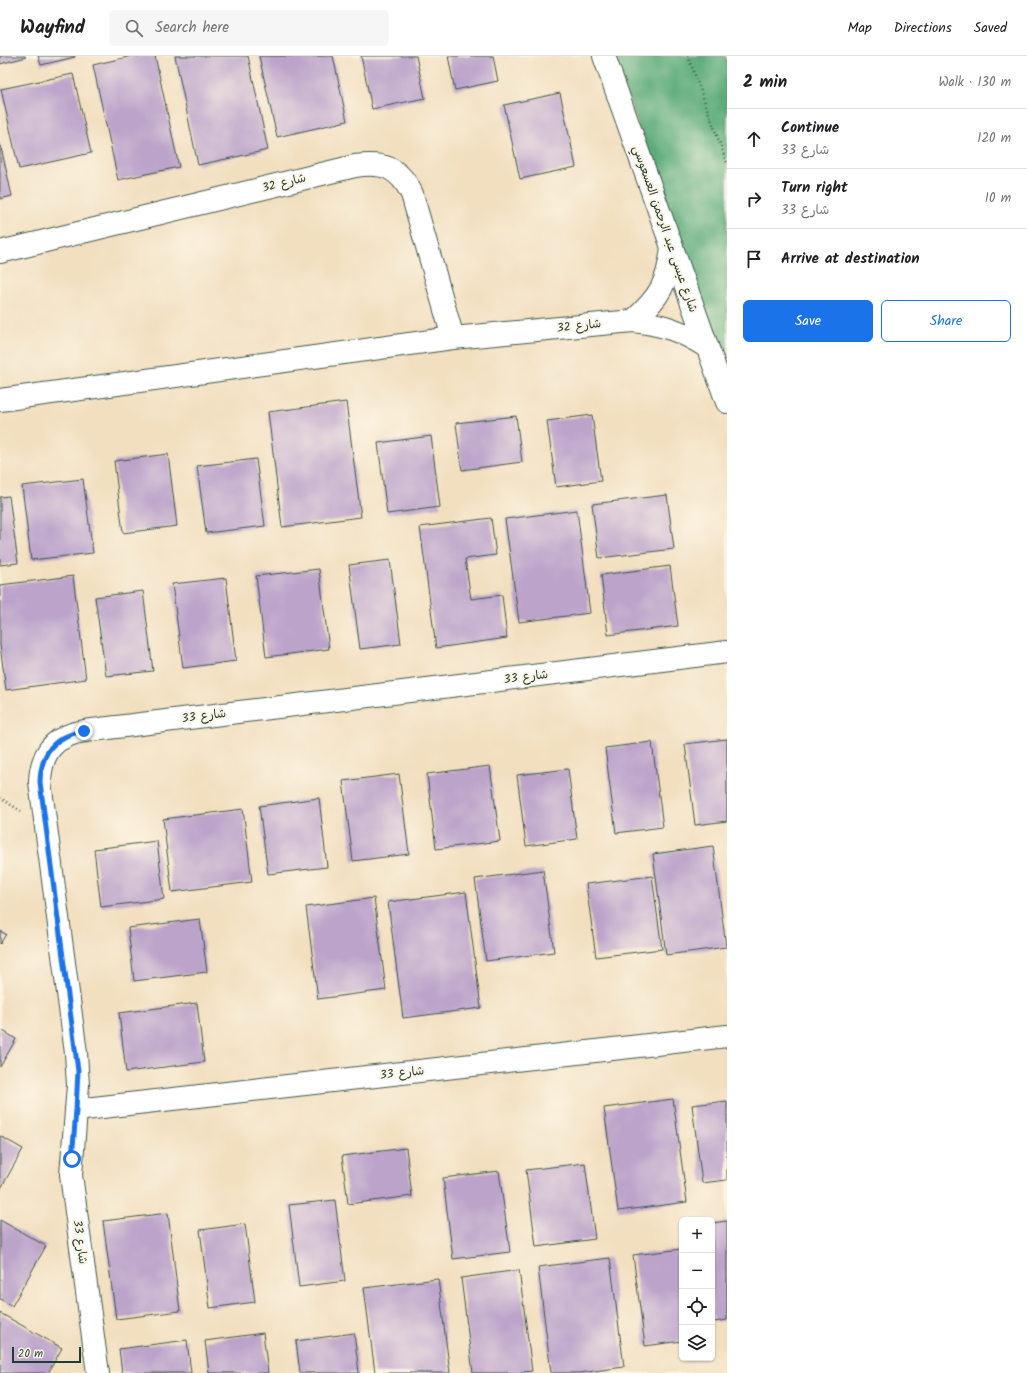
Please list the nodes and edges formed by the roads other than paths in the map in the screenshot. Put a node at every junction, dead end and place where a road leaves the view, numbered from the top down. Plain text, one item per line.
1 (604, 56) edge
2 (672, 246) junction
3 (0, 252) edge
4 (633, 321) junction
5 (453, 338) junction
6 (707, 347) junction
7 (0, 400) edge
8 (727, 402) edge
9 (727, 652) edge
10 (727, 1036) edge
11 (76, 1110) junction
12 (98, 1373) edge

1 - 2 street, شارع عيسى عبد الرحمن العسعوسي
2 - 4 street
2 - 6 street, شارع عيسى عبد الرحمن العسعوسي
3 - 5 street, شارع 32
4 - 5 street, شارع 32
4 - 6 street, شارع 32
5 - 7 street, شارع 32
6 - 8 street, شارع عيسى عبد الرحمن العسعوسي
9 - 11 street, شارع 33
10 - 11 street, شارع 33
11 - 12 street, شارع 33

